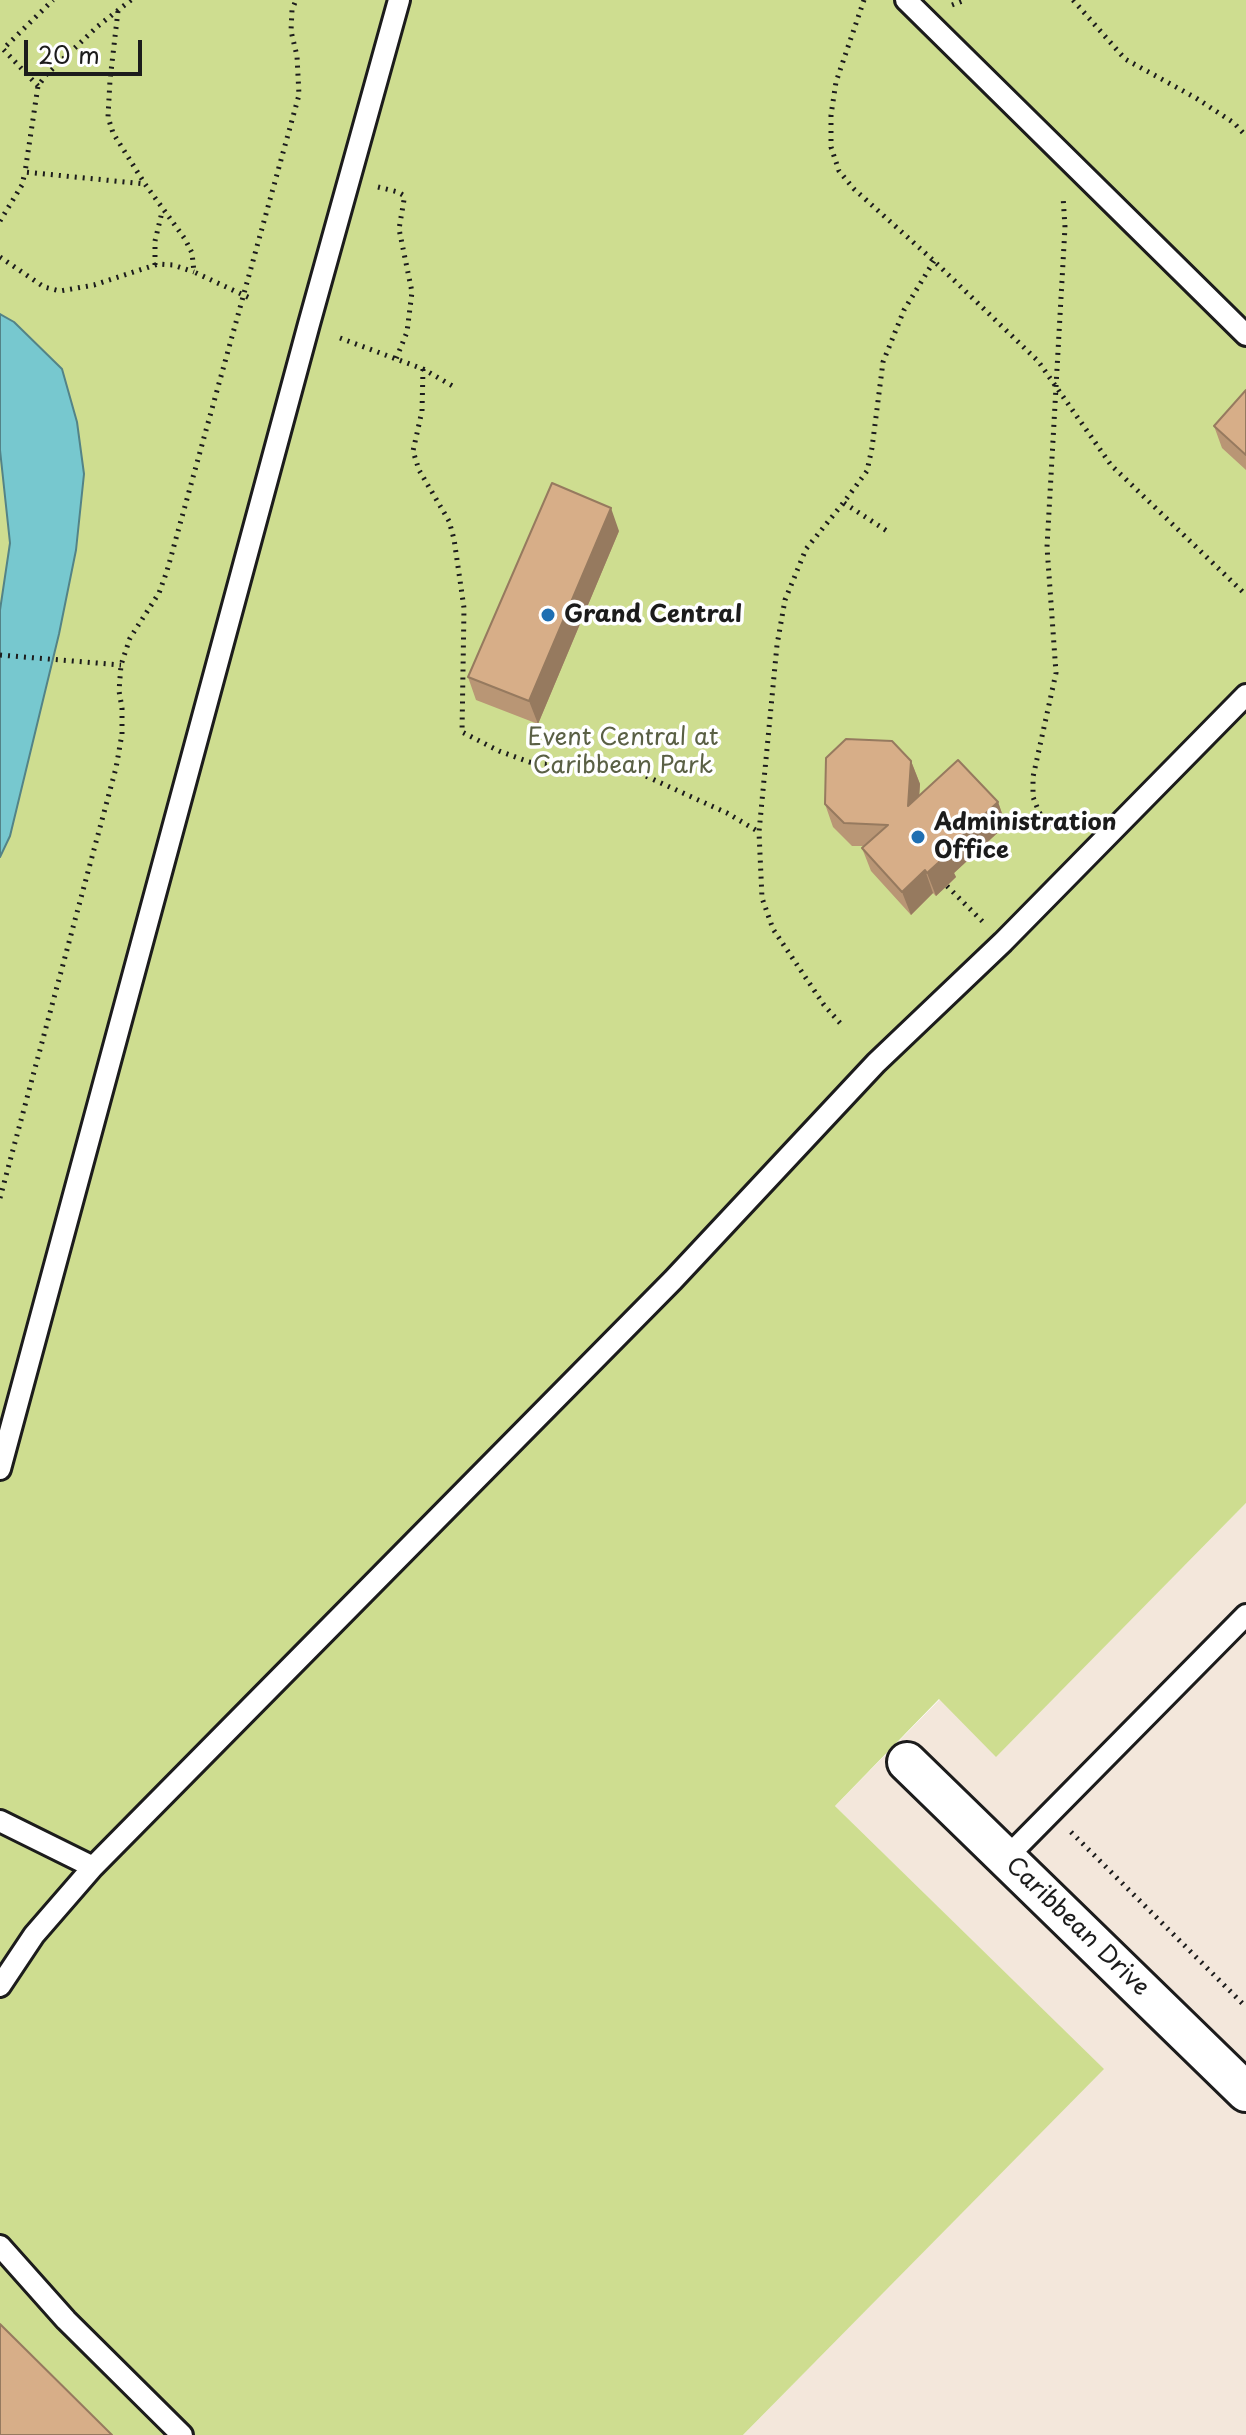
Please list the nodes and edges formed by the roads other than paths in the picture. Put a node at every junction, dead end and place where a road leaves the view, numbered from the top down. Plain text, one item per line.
1 (399, 0) edge
2 (906, 0) edge
3 (1246, 335) edge
4 (1246, 695) edge
5 (0, 1469) edge
6 (1246, 1615) edge
7 (907, 1762) dead end
8 (0, 1821) edge
9 (1006, 1858) junction
10 (93, 1867) junction
11 (0, 1986) edge
12 (1246, 2092) edge
13 (0, 2246) edge
14 (182, 2435) edge

1 - 5 lane
2 - 3 lane
4 - 10 lane
6 - 9 lane
7 - 9 street, Caribbean Drive
8 - 10 lane
9 - 12 street, Caribbean Drive
10 - 11 lane
13 - 14 lane

